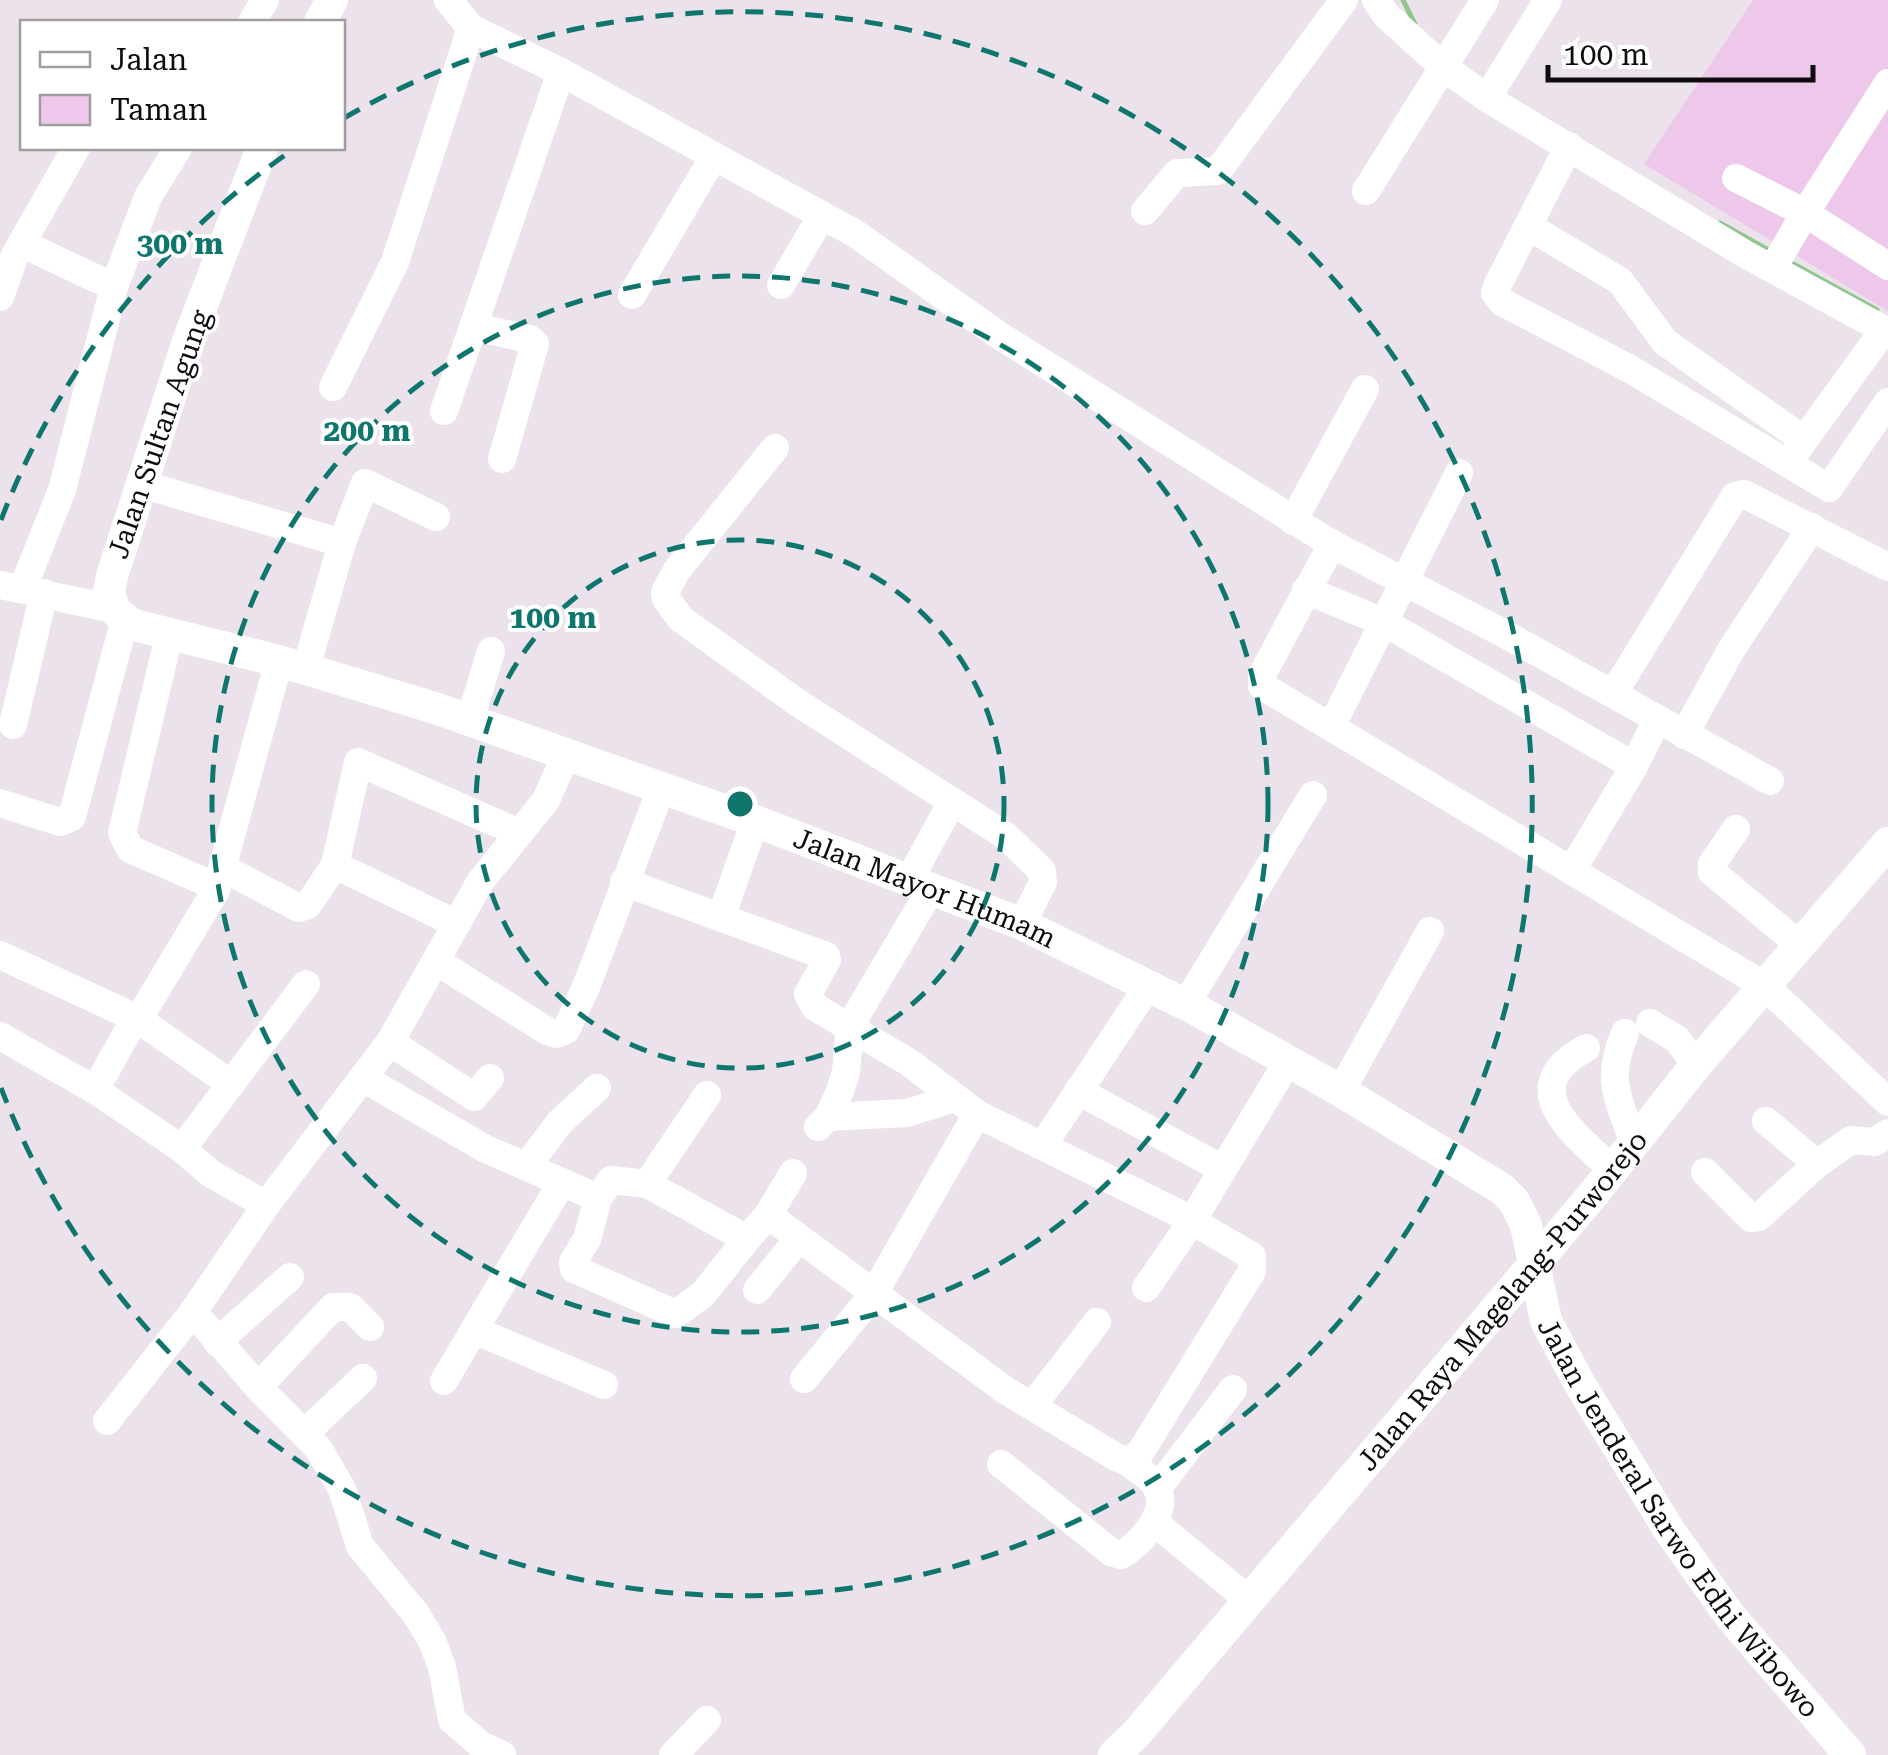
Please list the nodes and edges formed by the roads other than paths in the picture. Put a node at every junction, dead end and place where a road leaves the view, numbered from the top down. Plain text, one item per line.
1 (448, 0) edge
2 (1344, 0) edge
3 (1376, 0) edge
4 (1485, 0) edge
5 (1548, 0) edge
6 (471, 28) junction
7 (1450, 56) junction
8 (561, 72) junction
9 (1888, 83) edge
10 (1494, 86) junction
11 (1569, 146) junction
12 (75, 150) edge
13 (177, 150) edge
14 (261, 150) edge
15 (714, 156) junction
16 (1736, 178) dead end
17 (1366, 190) dead end
18 (1145, 211) dead end
19 (822, 215) junction
20 (1800, 220) junction
21 (1528, 226) junction
22 (12, 249) edge
23 (1777, 262) junction
24 (1888, 266) edge
25 (781, 285) dead end
26 (114, 287) junction
27 (632, 296) dead end
28 (0, 297) edge
29 (473, 327) junction
30 (1886, 331) edge
31 (333, 387) dead end
32 (1365, 390) dead end
33 (1888, 402) edge
34 (444, 411) dead end
35 (1804, 440) junction
36 (776, 448) dead end
37 (502, 459) dead end
38 (1787, 463) junction
39 (1459, 474) dead end
40 (141, 484) junction
41 (436, 517) dead end
42 (1293, 521) junction
43 (1812, 526) junction
44 (342, 543) junction
45 (1332, 544) junction
46 (1888, 566) edge
47 (1403, 583) junction
48 (22, 589) edge
49 (1306, 590) junction
50 (120, 614) junction
51 (1384, 623) junction
52 (170, 636) junction
53 (491, 651) dead end
54 (292, 664) junction
55 (1613, 694) junction
56 (470, 720) junction
57 (1657, 720) junction
58 (13, 724) dead end
59 (1332, 725) junction
60 (1684, 735) junction
61 (566, 755) junction
62 (1634, 766) junction
63 (1770, 781) dead end
64 (661, 789) junction
65 (1314, 796) dead end
66 (952, 802) junction
67 (0, 803) edge
68 (755, 822) junction
69 (1736, 829) dead end
70 (519, 833) junction
71 (1888, 843) edge
72 (335, 864) junction
73 (1572, 870) junction
74 (220, 878) junction
75 (624, 882) junction
76 (920, 884) junction
77 (721, 918) junction
78 (457, 924) junction
79 (1022, 924) junction
80 (1430, 931) dead end
81 (1802, 946) junction
82 (0, 956) edge
83 (436, 961) junction
84 (306, 984) dead end
85 (1148, 986) junction
86 (1765, 986) junction
87 (1186, 1004) junction
88 (138, 1019) junction
89 (850, 1026) junction
90 (0, 1036) edge
91 (390, 1042) junction
92 (1586, 1048) dead end
93 (1288, 1061) junction
94 (1696, 1066) junction
95 (362, 1078) junction
96 (490, 1078) dead end
97 (231, 1084) junction
98 (598, 1088) dead end
99 (96, 1090) junction
100 (1340, 1091) junction
101 (1078, 1092) junction
102 (707, 1095) dead end
103 (1888, 1102) edge
104 (966, 1106) junction
105 (1766, 1122) dead end
106 (1888, 1133) edge
107 (1633, 1142) junction
108 (1043, 1145) junction
109 (182, 1149) junction
110 (1817, 1164) junction
111 (527, 1166) junction
112 (1223, 1169) junction
113 (1612, 1169) junction
114 (793, 1172) dead end
115 (1705, 1172) dead end
116 (562, 1182) junction
117 (647, 1184) junction
118 (598, 1198) junction
119 (266, 1205) junction
120 (768, 1215) junction
121 (1192, 1221) junction
122 (799, 1238) junction
123 (746, 1239) junction
124 (1533, 1265) junction
125 (290, 1277) dead end
126 (1146, 1288) dead end
127 (757, 1290) dead end
128 (873, 1295) junction
129 (193, 1312) junction
130 (1097, 1322) dead end
131 (370, 1327) dead end
132 (474, 1330) junction
133 (217, 1342) junction
134 (362, 1378) dead end
135 (804, 1379) dead end
136 (444, 1381) dead end
137 (604, 1385) dead end
138 (258, 1387) junction
139 (1233, 1388) dead end
140 (1033, 1405) junction
141 (107, 1421) dead end
142 (304, 1434) junction
143 (1128, 1462) junction
144 (1001, 1464) dead end
145 (1157, 1489) junction
146 (1154, 1522) junction
147 (1249, 1600) junction
148 (707, 1720) dead end
149 (502, 1755) edge
150 (674, 1755) edge
151 (1114, 1755) edge
152 (1850, 1755) edge

1 - 6 street
2 - 18 street
3 - 7 street
4 - 7 street
5 - 10 street
6 - 8 street
6 - 31 street
7 - 10 street
7 - 17 street
8 - 15 street
8 - 29 street
9 - 20 street
10 - 11 street
11 - 21 street
11 - 23 street
12 - 22 street
13 - 26 street
14 - 40 main road, Jalan Sultan Agung
15 - 19 street
15 - 27 street
16 - 20 street
19 - 25 street
19 - 42 street
20 - 23 street
20 - 24 street
21 - 35 street
21 - 38 street
22 - 26 street
22 - 28 street
23 - 30 street
26 - 48 street
29 - 34 street
29 - 37 street
30 - 35 street
32 - 42 street
33 - 38 street
35 - 38 street
36 - 66 street
39 - 47 street
40 - 44 street
40 - 50 main road, Jalan Sultan Agung
41 - 44 street
42 - 45 street
43 - 46 street
43 - 55 street
43 - 60 street
44 - 54 street
45 - 47 street
45 - 49 street
47 - 51 street
47 - 55 street
48 - 50 street
48 - 58 street
49 - 51 street
49 - 59 street
50 - 52 main road, Jalan Mayor Humam
50 - 67 street
51 - 59 street
51 - 62 street
52 - 54 main road, Jalan Mayor Humam
52 - 74 street
53 - 56 street
54 - 56 main road, Jalan Mayor Humam
54 - 74 street
55 - 57 street
56 - 61 main road, Jalan Mayor Humam
57 - 60 street
57 - 62 street
59 - 73 street
60 - 63 street
61 - 64 main road, Jalan Mayor Humam
61 - 70 street
62 - 73 street
64 - 68 main road, Jalan Mayor Humam
64 - 75 street
65 - 87 street
66 - 76 street
66 - 79 street
68 - 76 main road, Jalan Mayor Humam
68 - 77 street
69 - 81 street
70 - 72 street
70 - 78 street
71 - 81 main road, Jalan Raya Magelang-Purworejo
72 - 74 street
72 - 78 street
73 - 86 street
74 - 88 street
75 - 77 street
75 - 83 street
76 - 79 main road, Jalan Mayor Humam
76 - 89 street
77 - 89 street
78 - 83 street
79 - 85 main road, Jalan Mayor Humam
80 - 100 street
81 - 86 main road, Jalan Raya Magelang-Purworejo
82 - 88 street
83 - 91 street
84 - 97 street
85 - 87 main road, Jalan Mayor Humam
85 - 101 street
86 - 94 main road, Jalan Raya Magelang-Purworejo
86 - 103 street
87 - 93 main road, Jalan Mayor Humam
88 - 97 street
88 - 99 street
89 - 104 street
89 - 104 street
90 - 99 street
91 - 95 street
91 - 96 street
92 - 113 street
93 - 100 main road, Jalan Mayor Humam
93 - 112 street
94 - 107 main road, Jalan Raya Magelang-Purworejo
94 - 107 street
95 - 111 street
95 - 119 street
97 - 109 street
98 - 111 street
99 - 109 street
100 - 124 main road, Jalan Mayor Humam
101 - 108 street
101 - 112 street
102 - 117 street
104 - 108 street
104 - 128 street
105 - 110 street
106 - 110 street
107 - 113 main road, Jalan Raya Magelang-Purworejo
108 - 121 street
109 - 119 street
110 - 115 street
111 - 116 street
112 - 121 street
113 - 124 main road, Jalan Raya Magelang-Purworejo
114 - 120 street
116 - 118 street
116 - 132 street
117 - 118 street
117 - 123 street
118 - 123 street
119 - 129 street
120 - 122 street
120 - 123 street
121 - 126 street
121 - 143 street
122 - 127 street
122 - 128 street
124 - 147 main road, Jalan Raya Magelang-Purworejo
124 - 152 main road, Jalan Jenderal Sarwo Edhi Wibowo
125 - 133 street
128 - 135 street
128 - 140 street
129 - 133 street
129 - 141 street
130 - 140 street
131 - 138 street
132 - 136 street
132 - 137 street
133 - 138 street
134 - 142 street
138 - 142 street
139 - 145 street
140 - 143 street
142 - 149 street
143 - 145 street
144 - 146 street
145 - 146 street
146 - 147 street
147 - 151 main road, Jalan Raya Magelang-Purworejo
148 - 150 street

